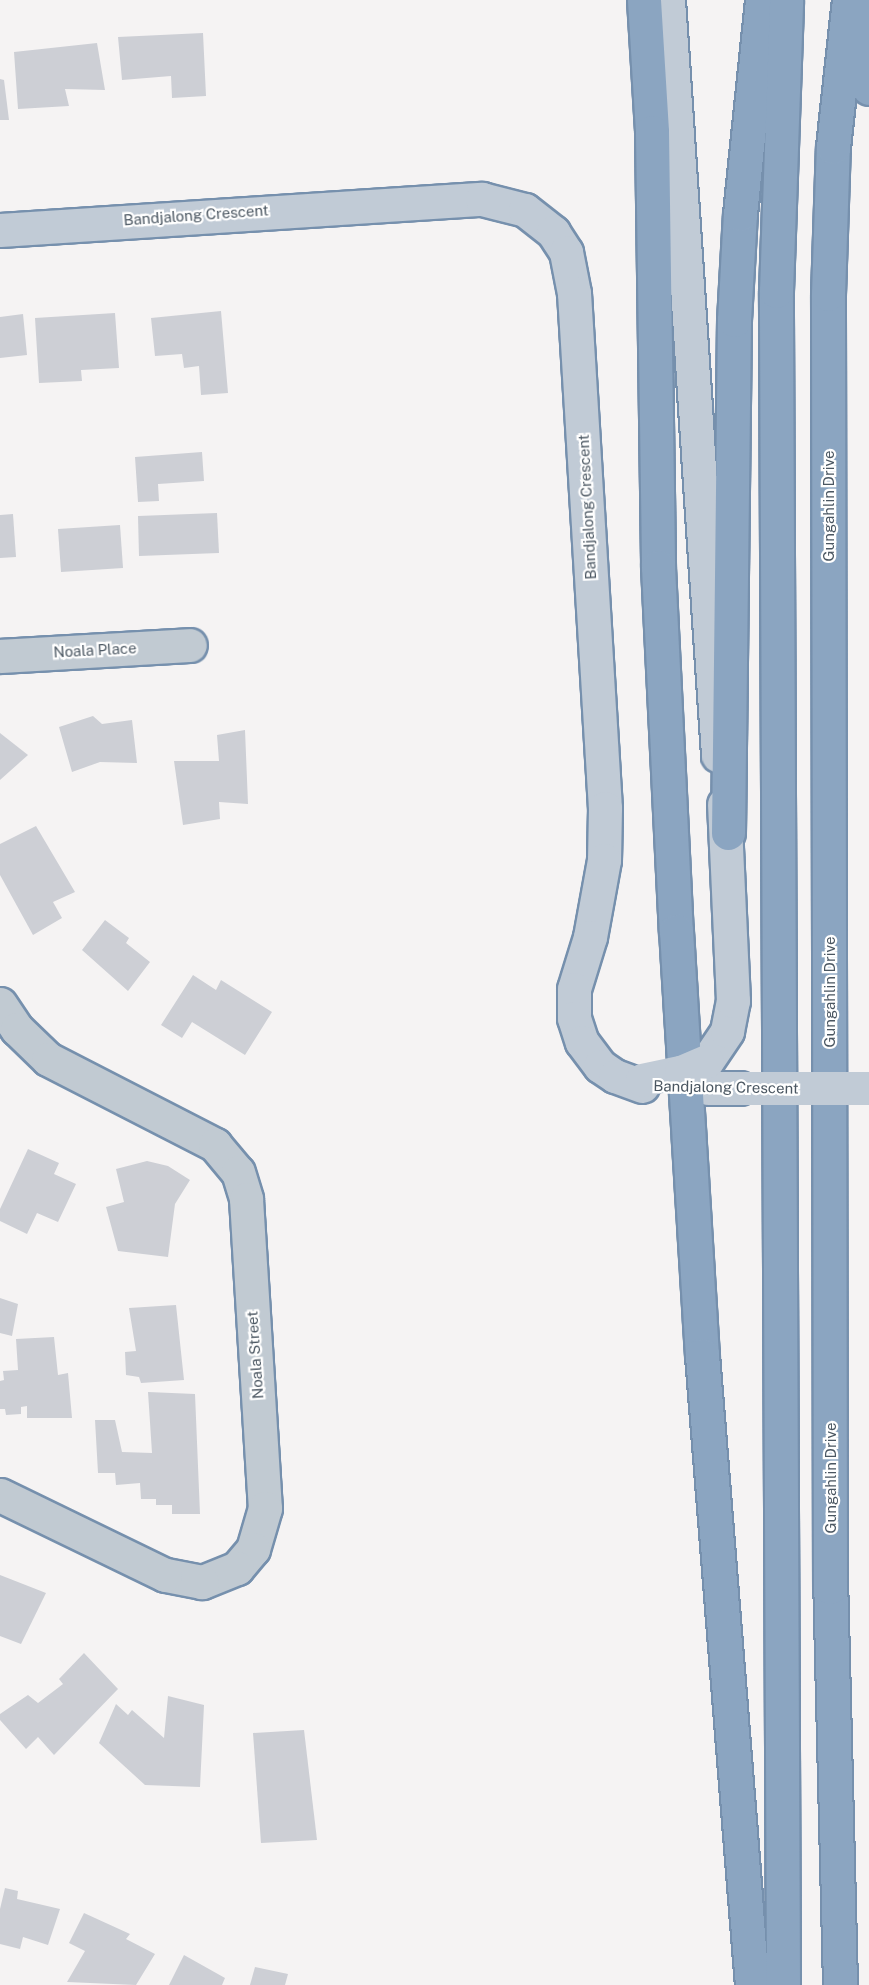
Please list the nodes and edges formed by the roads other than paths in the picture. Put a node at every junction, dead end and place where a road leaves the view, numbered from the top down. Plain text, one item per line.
1 (644, 0) edge
2 (668, 0) edge
3 (762, 0) edge
4 (786, 0) edge
5 (849, 0) edge
6 (869, 0) edge
7 (869, 88) edge
8 (0, 230) edge
9 (190, 645) dead end
10 (0, 656) edge
11 (728, 833) junction
12 (0, 1004) edge
13 (707, 1075) junction
14 (869, 1088) edge
15 (0, 1495) edge
16 (752, 1985) edge
17 (783, 1985) edge
18 (840, 1985) edge

1 - 16 highway
2 - 11 street
3 - 11 highway
4 - 17 highway
5 - 18 highway, Gungahlin Drive
6 - 7 highway
8 - 13 street, Bandjalong Crescent
9 - 10 street, Noala Place
11 - 13 street
12 - 15 street, Noala Street
13 - 14 street, Bandjalong Crescent, bridge

